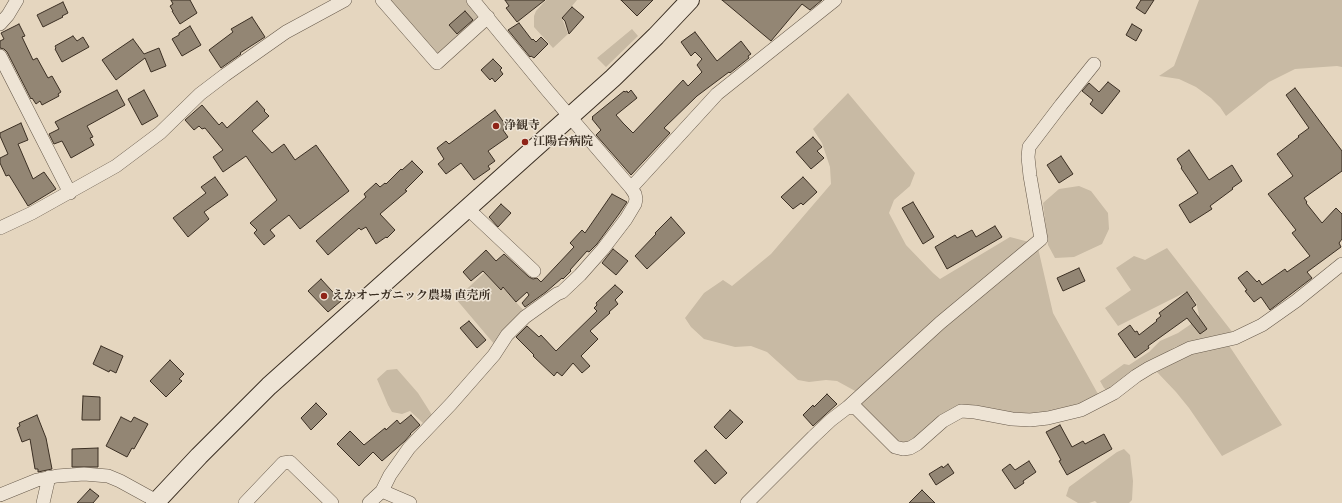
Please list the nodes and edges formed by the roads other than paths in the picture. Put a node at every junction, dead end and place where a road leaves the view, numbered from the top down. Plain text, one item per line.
1 (17, 0) edge
2 (345, 0) edge
3 (382, 0) edge
4 (473, 0) edge
5 (690, 0) edge
6 (835, 0) edge
7 (488, 17) junction
8 (0, 24) edge
9 (0, 56) edge
10 (1094, 64) dead end
11 (570, 116) junction
12 (631, 188) junction
13 (70, 193) junction
14 (467, 208) junction
15 (0, 228) edge
16 (1342, 264) edge
17 (534, 271) dead end
18 (848, 407) junction
19 (49, 477) junction
20 (382, 491) junction
21 (0, 495) edge
22 (157, 502) edge
23 (43, 503) edge
24 (245, 503) edge
25 (332, 503) edge
26 (369, 503) edge
27 (410, 503) edge
28 (747, 503) edge

1 - 8 street
2 - 13 street
3 - 7 street
4 - 7 street
5 - 11 street
6 - 12 street
7 - 11 street
9 - 13 street
10 - 18 street
11 - 12 street
11 - 14 street
12 - 20 street
13 - 15 street
14 - 17 street
14 - 22 street
16 - 18 street
18 - 28 street
19 - 21 street
19 - 22 street
19 - 23 street
20 - 26 street
20 - 27 street
24 - 25 street

